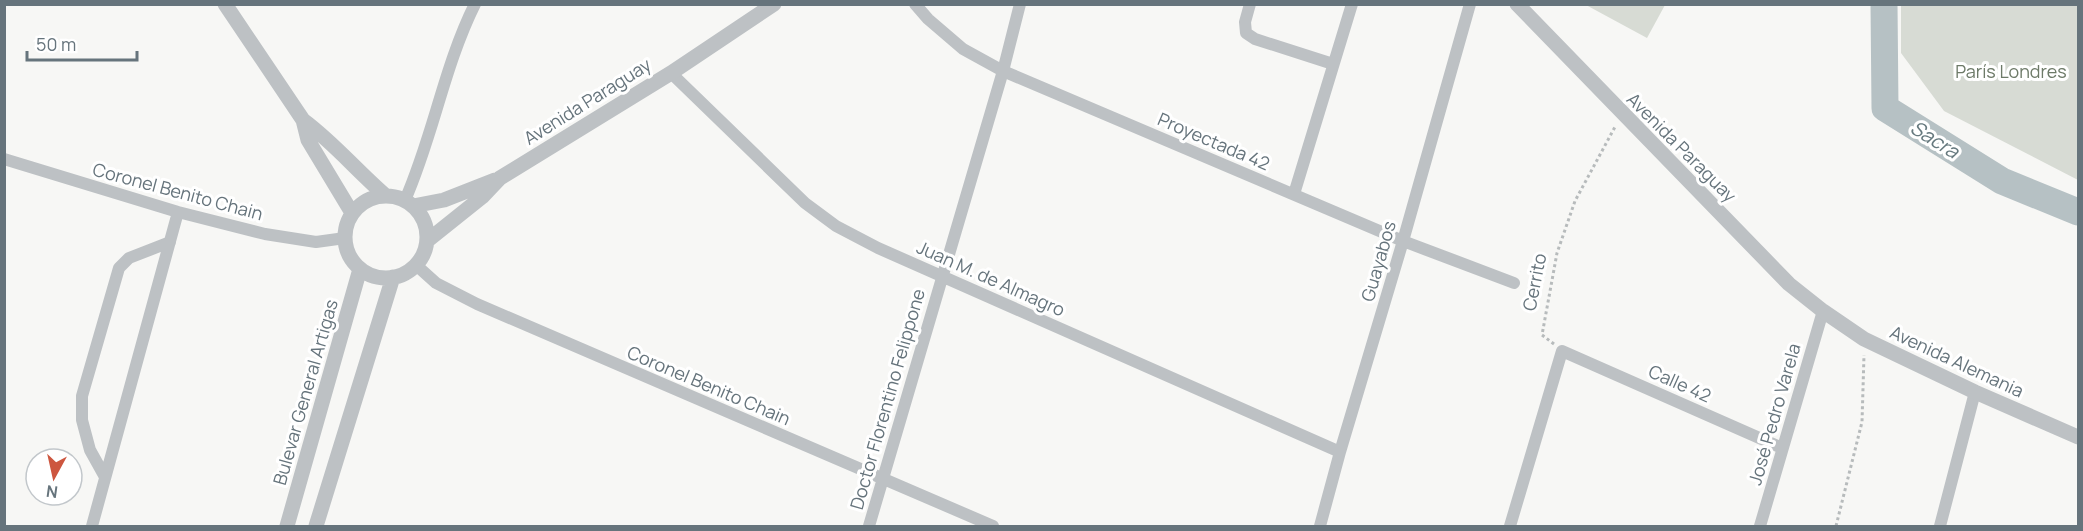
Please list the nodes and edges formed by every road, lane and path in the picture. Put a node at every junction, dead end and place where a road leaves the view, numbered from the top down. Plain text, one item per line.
1 (225, 4) edge
2 (475, 4) edge
3 (774, 4) edge
4 (915, 4) edge
5 (1020, 4) edge
6 (1250, 4) edge
7 (1352, 4) edge
8 (1470, 4) edge
9 (1517, 4) edge
10 (1334, 64) junction
11 (1003, 71) junction
12 (671, 73) junction
13 (1622, 114) junction
14 (303, 120) junction
15 (4, 159) edge
16 (500, 178) junction
17 (1294, 194) junction
18 (386, 196) junction
19 (409, 203) junction
20 (178, 212) junction
21 (352, 213) junction
22 (345, 238) junction
23 (427, 241) junction
24 (1403, 241) junction
25 (170, 242) junction
26 (416, 265) junction
27 (360, 269) junction
28 (943, 276) junction
29 (393, 278) junction
30 (1514, 283) dead end
31 (1823, 311) junction
32 (1864, 339) junction
33 (1562, 351) junction
34 (1975, 392) junction
35 (2079, 437) edge
36 (1782, 448) junction
37 (1340, 452) junction
38 (105, 477) junction
39 (882, 480) junction
40 (92, 526) edge
41 (287, 526) edge
42 (316, 526) edge
43 (868, 526) edge
44 (993, 526) edge
45 (1320, 526) edge
46 (1510, 526) edge
47 (1760, 526) edge
48 (1836, 526) edge
49 (1940, 526) edge

1 - 14 street
2 - 19 street
3 - 12 street, Avenida Paraguay
4 - 11 street, Proyectada 42
5 - 11 street, Doctor Florentino Felippone
6 - 10 street
7 - 10 street
8 - 24 street, Guayabos
9 - 13 street, Avenida Paraguay
10 - 17 street
11 - 17 street, Proyectada 42
11 - 28 street, Doctor Florentino Felippone
12 - 16 street, Avenida Paraguay
12 - 28 street, Juan M. de Almagro
13 - 31 street, Avenida Paraguay
13 - 33 path, Cerrito
14 - 18 street
14 - 21 street
15 - 20 street, Coronel Benito Chain
16 - 19 street
16 - 23 street, Avenida Paraguay
17 - 24 street, Proyectada 42
18 - 19 street
18 - 21 street
19 - 23 street
20 - 22 street, Coronel Benito Chain
20 - 25 street
21 - 22 street
22 - 27 street
23 - 26 street
24 - 30 street, Proyectada 42
24 - 37 street, Guayabos
25 - 38 street
25 - 38 street
26 - 29 street
26 - 39 street, Coronel Benito Chain
27 - 29 street
27 - 41 street, Bulevar General Artigas
28 - 37 street, Juan M. de Almagro
28 - 39 street, Doctor Florentino Felippone
29 - 42 street
31 - 32 street, Avenida Alemania
31 - 36 street, José Pedro Varela
32 - 34 street, Avenida Alemania
32 - 48 path
33 - 36 street, Calle 42
33 - 46 street
34 - 35 street, Avenida Alemania
34 - 49 street
36 - 47 street, José Pedro Varela
37 - 45 street, Guayabos
38 - 40 street
39 - 43 street, Doctor Florentino Felippone
39 - 44 street, Coronel Benito Chain

